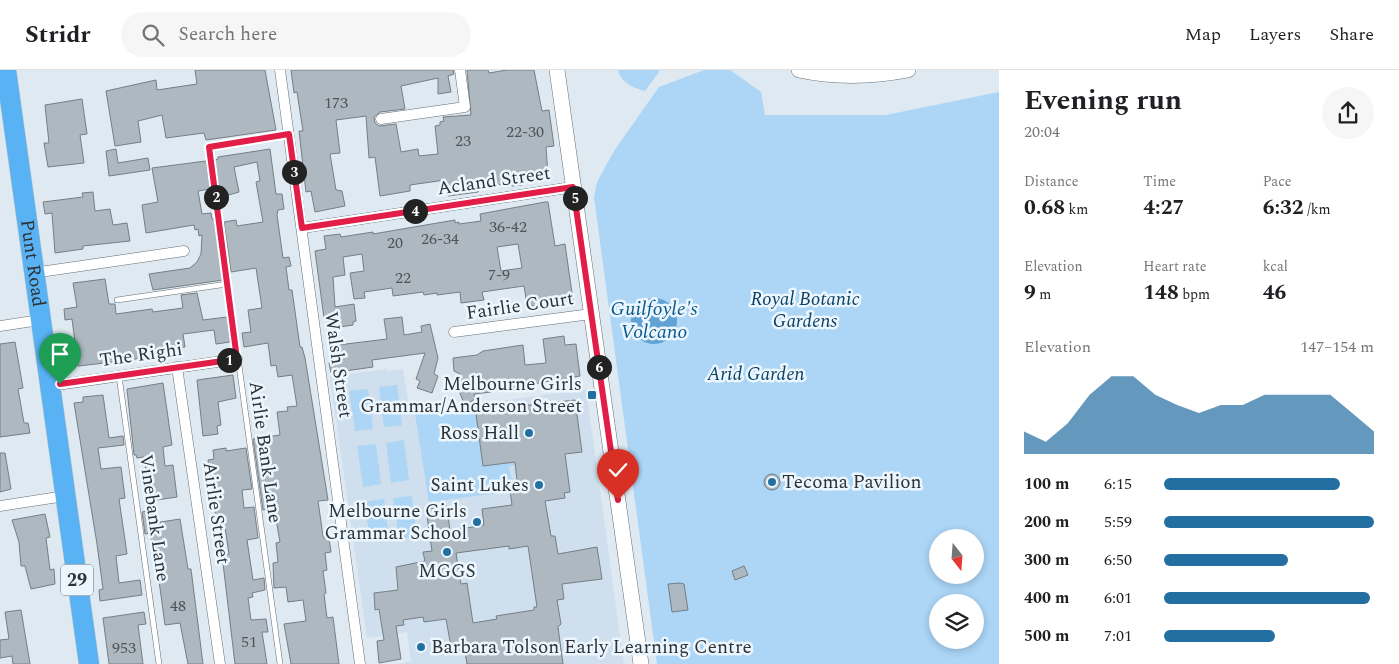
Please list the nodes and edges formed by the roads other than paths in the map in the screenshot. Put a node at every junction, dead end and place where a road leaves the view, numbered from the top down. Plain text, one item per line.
1 (6, 70) edge
2 (280, 70) edge
3 (460, 70) edge
4 (557, 70) edge
5 (799, 70) edge
6 (908, 70) edge
7 (381, 118) dead end
8 (289, 134) junction
9 (573, 187) junction
10 (302, 228) junction
11 (184, 251) dead end
12 (33, 273) junction
13 (227, 284) junction
14 (117, 300) dead end
15 (591, 314) junction
16 (40, 320) junction
17 (0, 326) edge
18 (454, 332) dead end
19 (237, 359) junction
20 (177, 367) junction
21 (118, 376) junction
22 (50, 386) junction
23 (65, 496) junction
24 (0, 506) edge
25 (89, 664) edge
26 (159, 664) edge
27 (220, 664) edge
28 (280, 664) edge
29 (360, 664) edge
30 (641, 664) edge

1 - 12 highway, Punt Road / 29
2 - 8 street, Walsh Street
3 - 7 street
4 - 9 street
5 - 6 street
8 - 10 street, Walsh Street
8 - 13 lane, Airlie Bank Lane
9 - 10 street, Acland Street
9 - 15 street
10 - 29 street, Walsh Street
11 - 12 street
12 - 16 highway, Punt Road / 29
13 - 14 lane
13 - 19 lane, Airlie Bank Lane
15 - 18 street, Fairlie Court
15 - 30 street
16 - 17 street
16 - 22 highway, Punt Road / 29
19 - 20 street, The Righi
19 - 28 lane, Airlie Bank Lane
20 - 21 street, The Righi
20 - 27 street, Airlie Street
21 - 22 street, The Righi
21 - 26 lane, Vinebank Lane
22 - 23 highway, Punt Road / 29
23 - 24 street
23 - 25 highway, Punt Road / 29

